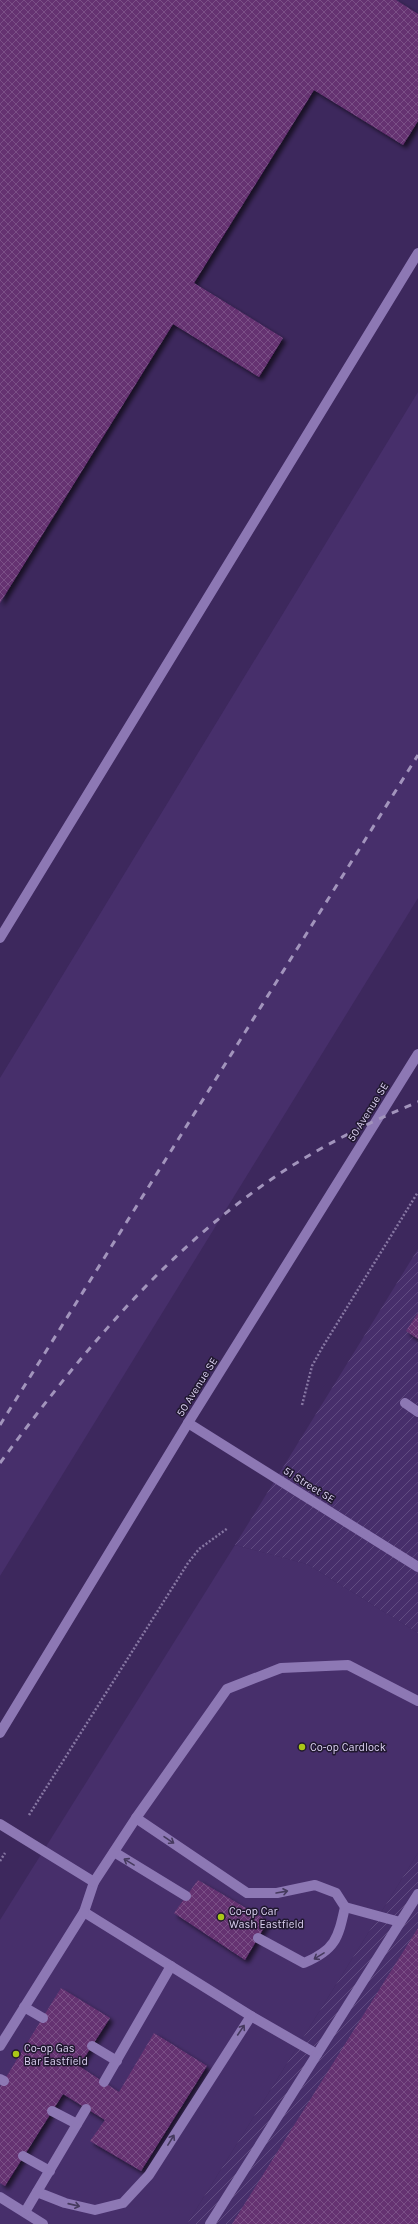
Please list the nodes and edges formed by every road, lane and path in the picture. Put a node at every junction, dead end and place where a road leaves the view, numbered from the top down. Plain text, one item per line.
1 (418, 254) edge
2 (0, 938) edge
3 (418, 1054) edge
4 (418, 1192) edge
5 (405, 1403) dead end
6 (302, 1405) dead end
7 (418, 1412) edge
8 (188, 1424) junction
9 (228, 1528) dead end
10 (418, 1567) edge
11 (418, 1701) edge
12 (0, 1733) edge
13 (136, 1818) junction
14 (0, 1824) edge
15 (16, 1835) junction
16 (114, 1852) junction
17 (0, 1861) edge
18 (94, 1882) junction
19 (418, 1894) edge
20 (186, 1896) dead end
21 (345, 1907) junction
22 (84, 1912) junction
23 (400, 1922) junction
24 (258, 1938) dead end
25 (171, 1966) junction
26 (24, 2007) junction
27 (251, 2016) junction
28 (43, 2018) dead end
29 (0, 2046) edge
30 (92, 2046) dead end
31 (317, 2054) junction
32 (117, 2061) junction
33 (104, 2082) dead end
34 (86, 2109) dead end
35 (52, 2111) dead end
36 (77, 2124) junction
37 (24, 2156) dead end
38 (50, 2171) junction
39 (37, 2192) junction
40 (0, 2197) edge
41 (25, 2212) junction
42 (43, 2224) edge
43 (210, 2224) edge

1 - 2 street
3 - 8 street, 50 Avenue SE
4 - 6 path
5 - 7 street
8 - 10 street, 51 Street SE
8 - 12 street, 50 Avenue SE
9 - 15 path
11 - 13 street
13 - 16 street
13 -> 21 street
14 - 15 street
15 - 17 path
15 - 18 street
16 - 18 street
20 -> 16 street
18 - 22 street
19 - 23 street
21 - 23 street
21 -> 24 street
22 - 25 street
22 - 26 street
23 - 31 street
25 - 27 street
25 - 32 street
26 - 28 street
26 - 29 street
27 - 31 street
39 -> 27 street
30 - 32 street
31 - 43 street
32 - 33 street
34 - 36 street
35 - 36 street
36 - 38 street
37 - 38 street
38 - 39 street
39 - 41 street
40 - 41 street
41 - 42 street

